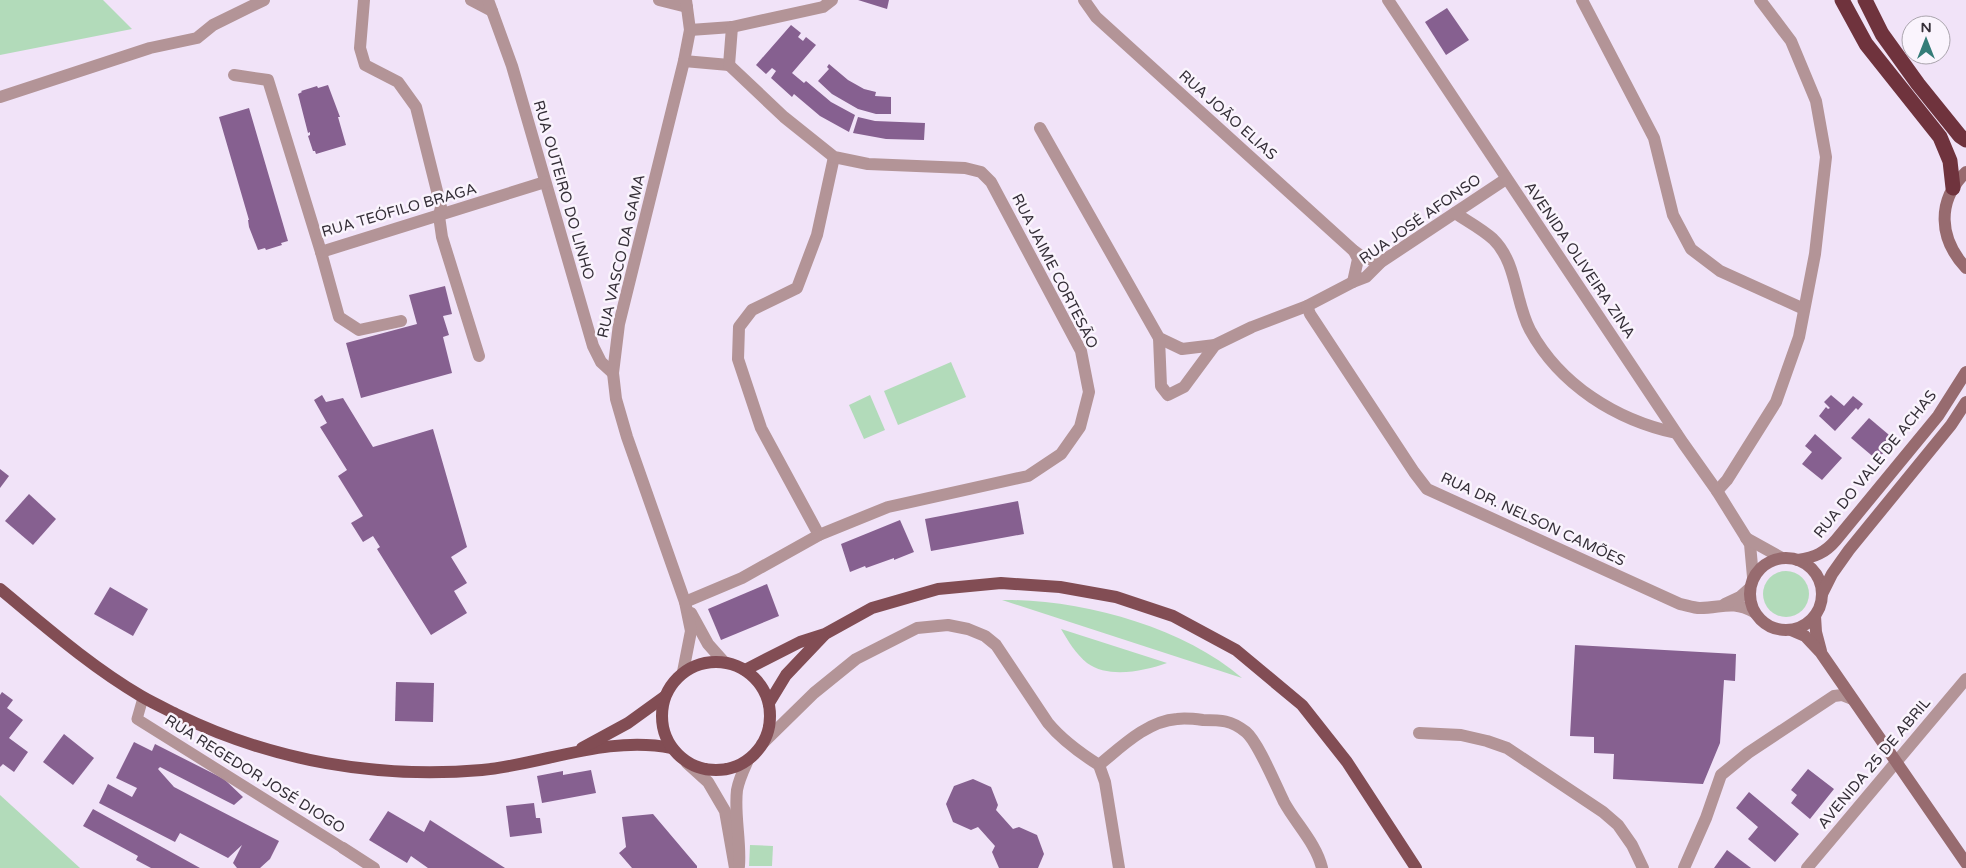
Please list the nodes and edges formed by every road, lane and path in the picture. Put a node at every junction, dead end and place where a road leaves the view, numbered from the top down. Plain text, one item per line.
1 (264, 0) edge
2 (364, 0) edge
3 (471, 0) edge
4 (659, 0) edge
5 (832, 0) edge
6 (1084, 0) edge
7 (1388, 0) edge
8 (1582, 0) edge
9 (1760, 0) edge
10 (1842, 0) edge
11 (1865, 0) edge
12 (687, 4) edge
13 (490, 6) edge
14 (732, 27) junction
15 (690, 30) junction
16 (684, 61) junction
17 (728, 65) junction
18 (234, 75) dead end
19 (0, 97) edge
20 (1040, 128) dead end
21 (1966, 140) edge
22 (834, 157) junction
23 (1966, 172) edge
24 (1506, 179) junction
25 (546, 182) junction
26 (1953, 188) junction
27 (1454, 213) junction
28 (439, 216) junction
29 (1354, 251) junction
30 (321, 252) junction
31 (1381, 262) junction
32 (1966, 268) edge
33 (1353, 282) junction
34 (1307, 306) junction
35 (1804, 309) junction
36 (401, 321) dead end
37 (1159, 338) junction
38 (1215, 346) junction
39 (479, 356) dead end
40 (1966, 372) edge
41 (613, 373) junction
42 (1966, 402) edge
43 (1938, 416) junction
44 (1676, 433) junction
45 (1936, 444) junction
46 (1717, 491) junction
47 (1887, 506) junction
48 (1861, 511) junction
49 (819, 535) junction
50 (1746, 538) junction
51 (1782, 558) junction
52 (1798, 560) junction
53 (1751, 583) junction
54 (0, 590) edge
55 (1822, 594) junction
56 (685, 602) junction
57 (1718, 606) junction
58 (1754, 612) junction
59 (1815, 616) junction
60 (1791, 630) junction
61 (825, 634) junction
62 (1822, 653) junction
63 (724, 662) junction
64 (745, 670) junction
65 (683, 672) junction
66 (1966, 679) edge
67 (664, 697) junction
68 (143, 698) junction
69 (1852, 699) junction
70 (769, 703) junction
71 (1419, 732) dead end
72 (762, 744) junction
73 (672, 748) junction
74 (575, 752) junction
75 (748, 760) junction
76 (1897, 760) junction
77 (688, 763) junction
78 (1099, 765) junction
79 (343, 848) joint
80 (1966, 863) edge
81 (374, 868) edge
82 (737, 868) edge
83 (1119, 868) edge
84 (1322, 868) edge
85 (1416, 868) edge
86 (1643, 868) edge
87 (1684, 868) edge
88 (1807, 868) edge

1 - 19 street
2 - 28 street
3 - 13 street
4 - 12 street
5 - 14 street
6 - 29 street, RUA JOÃO ELIAS
7 - 24 street, AVENIDA OLIVEIRA ZINA
8 - 35 street
9 - 35 street
10 - 26 highway
11 - 21 highway
12 - 15 street, RUA VASCO DA GAMA
13 - 25 street, RUA OUTEIRO DO LINHO
14 - 15 street
14 - 17 street
15 - 16 street, RUA VASCO DA GAMA
16 - 17 street
16 - 41 street, RUA VASCO DA GAMA
17 - 22 street
18 - 30 street, RUA TEÓFILO BRAGA
20 - 37 street, RUA JOSÉ AFONSO
22 - 49 street
22 - 49 street, RUA JAIME CORTESÃO
23 - 26 main road
24 - 27 street, RUA JOSÉ AFONSO
24 - 44 street, AVENIDA OLIVEIRA ZINA
25 - 28 street, RUA TEÓFILO BRAGA
25 - 41 street, RUA OUTEIRO DO LINHO
26 - 32 main road
27 - 31 street, RUA JOSÉ AFONSO
27 - 44 street
28 - 30 street, RUA TEÓFILO BRAGA
28 - 39 street
29 - 31 street, RUA JOÃO ELIAS
29 - 33 street
30 - 36 street
31 - 33 street, RUA JOSÉ AFONSO
33 - 34 street, RUA JOSÉ AFONSO
34 - 38 street, RUA JOSÉ AFONSO
34 - 57 street, RUA DR. NELSON CAMÕES
35 - 46 street
37 - 38 street, RUA JOSÉ AFONSO
37 - 38 street, RUA JOSÉ AFONSO
40 - 43 main road, RUA DO VALE DE ACHAS
41 - 56 street, RUA VASCO DA GAMA
42 - 45 main road
43 - 45 main road
43 - 48 main road, RUA DO VALE DE ACHAS
44 - 46 street, AVENIDA OLIVEIRA ZINA
45 - 47 main road
46 - 50 street, AVENIDA OLIVEIRA ZINA
47 - 48 main road
47 - 55 main road
48 - 52 main road, RUA DO VALE DE ACHAS
49 - 56 street, RUA JAIME CORTESÃO
50 - 51 street, AVENIDA OLIVEIRA ZINA
50 - 53 street, AVENIDA OLIVEIRA ZINA
51 - 52 main road, AVENIDA OLIVEIRA ZINA
51 - 53 main road
52 - 55 main road
53 - 57 street, RUA DR. NELSON CAMÕES
53 - 58 main road, AVENIDA OLIVEIRA ZINA
54 - 68 main road
55 - 59 main road
56 - 63 street, RUA VASCO DA GAMA
56 - 65 street, RUA VASCO DA GAMA
57 - 58 street, RUA DR. NELSON CAMÕES
58 - 60 main road
59 - 60 main road
59 - 62 main road
60 - 62 main road
61 - 64 main road
61 - 70 main road
61 - 85 main road
62 - 69 main road
63 - 64 main road
63 - 65 main road
64 - 70 main road
65 - 67 main road
66 - 76 street, AVENIDA 25 DE ABRIL
67 - 73 main road
67 - 74 main road
68 - 74 main road
68 - 79 street, RUA REGEDOR JOSÉ DIOGO
69 - 76 main road
69 - 87 street
70 - 72 main road
71 - 86 street
72 - 75 main road
72 - 78 street
73 - 74 main road
73 - 77 main road
75 - 77 main road
75 - 82 street
76 - 80 main road
76 - 88 street, AVENIDA 25 DE ABRIL
77 - 82 street
78 - 83 street
78 - 84 street
79 - 81 street, RUA REGEDOR JOSÉ DIOGO

